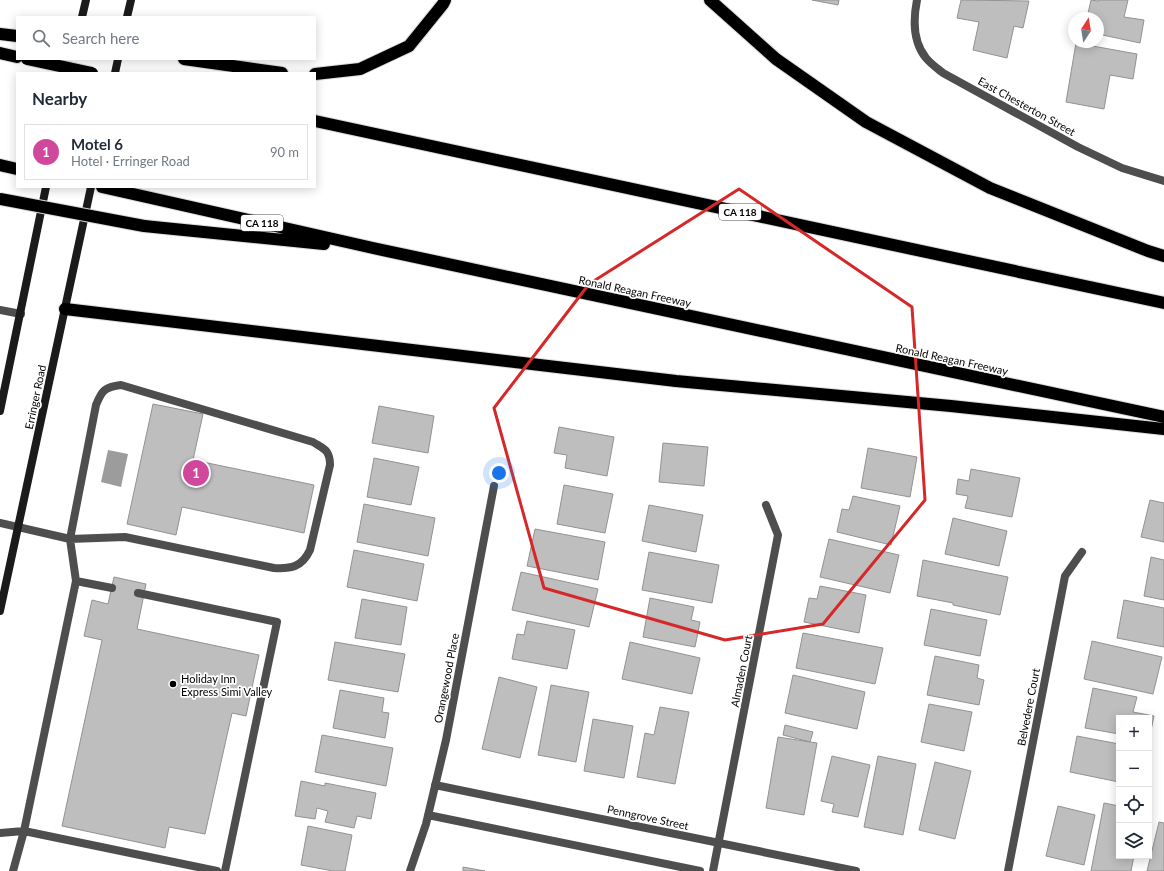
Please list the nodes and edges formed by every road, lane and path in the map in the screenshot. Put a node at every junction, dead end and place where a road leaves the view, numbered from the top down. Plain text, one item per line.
1 (86, 0) edge
2 (131, 0) edge
3 (446, 0) edge
4 (710, 0) edge
5 (917, 0) edge
6 (82, 16) edge
7 (127, 16) edge
8 (0, 34) edge
9 (16, 36) edge
10 (0, 53) edge
11 (16, 57) edge
12 (32, 60) edge
13 (73, 60) edge
14 (118, 60) edge
15 (191, 60) edge
16 (70, 72) edge
17 (87, 72) edge
18 (115, 72) edge
19 (275, 72) edge
20 (316, 74) edge
21 (316, 121) edge
22 (0, 165) edge
23 (16, 169) edge
24 (1164, 181) edge
25 (46, 188) edge
26 (91, 188) edge
27 (106, 188) edge
28 (0, 199) edge
29 (373, 248) junction
30 (1164, 256) edge
31 (1164, 302) edge
32 (65, 309) junction
33 (0, 310) edge
34 (21, 314) junction
35 (0, 411) edge
36 (1164, 417) edge
37 (1164, 429) edge
38 (494, 486) dead end
39 (766, 505) dead end
40 (0, 523) edge
41 (18, 527) junction
42 (70, 539) junction
43 (1082, 552) dead end
44 (76, 581) junction
45 (112, 588) dead end
46 (138, 593) dead end
47 (0, 611) edge
48 (435, 785) junction
49 (428, 815) junction
50 (24, 831) junction
51 (0, 833) edge
52 (719, 843) junction
53 (13, 871) edge
54 (217, 871) edge
55 (226, 871) edge
56 (410, 871) edge
57 (700, 871) edge
58 (713, 871) edge
59 (856, 871) edge
60 (1008, 871) edge

1 - 6 main road
2 - 7 main road
3 - 20 highway
4 - 30 highway
5 - 24 street, East Chesterton Street
8 - 9 highway
10 - 11 highway
12 - 17 highway, bridge
13 - 16 main road
14 - 18 main road
15 - 19 highway
21 - 31 highway, CA 118
22 - 23 highway
25 - 34 main road
26 - 32 main road, Erringer Road
27 - 29 highway, Ronald Reagan Freeway / CA 118
28 - 29 highway, bridge
29 - 36 highway, Ronald Reagan Freeway / CA 118
32 - 37 highway
32 - 41 main road, Erringer Road
33 - 34 street
34 - 35 main road
38 - 48 street, Orangewood Place
39 - 52 street, Almaden Court
40 - 41 street
41 - 42 street
41 - 47 main road, Erringer Road
42 - 42 street
42 - 44 street
43 - 60 street, Belvedere Court
44 - 45 street
44 - 50 street
46 - 55 street
48 - 49 street, Orangewood Place
48 - 52 street, Penngrove Street
49 - 56 street, Orangewood Place
49 - 57 street
50 - 51 street
50 - 53 street
50 - 54 street
52 - 58 street, Almaden Court
52 - 59 street, Penngrove Street

